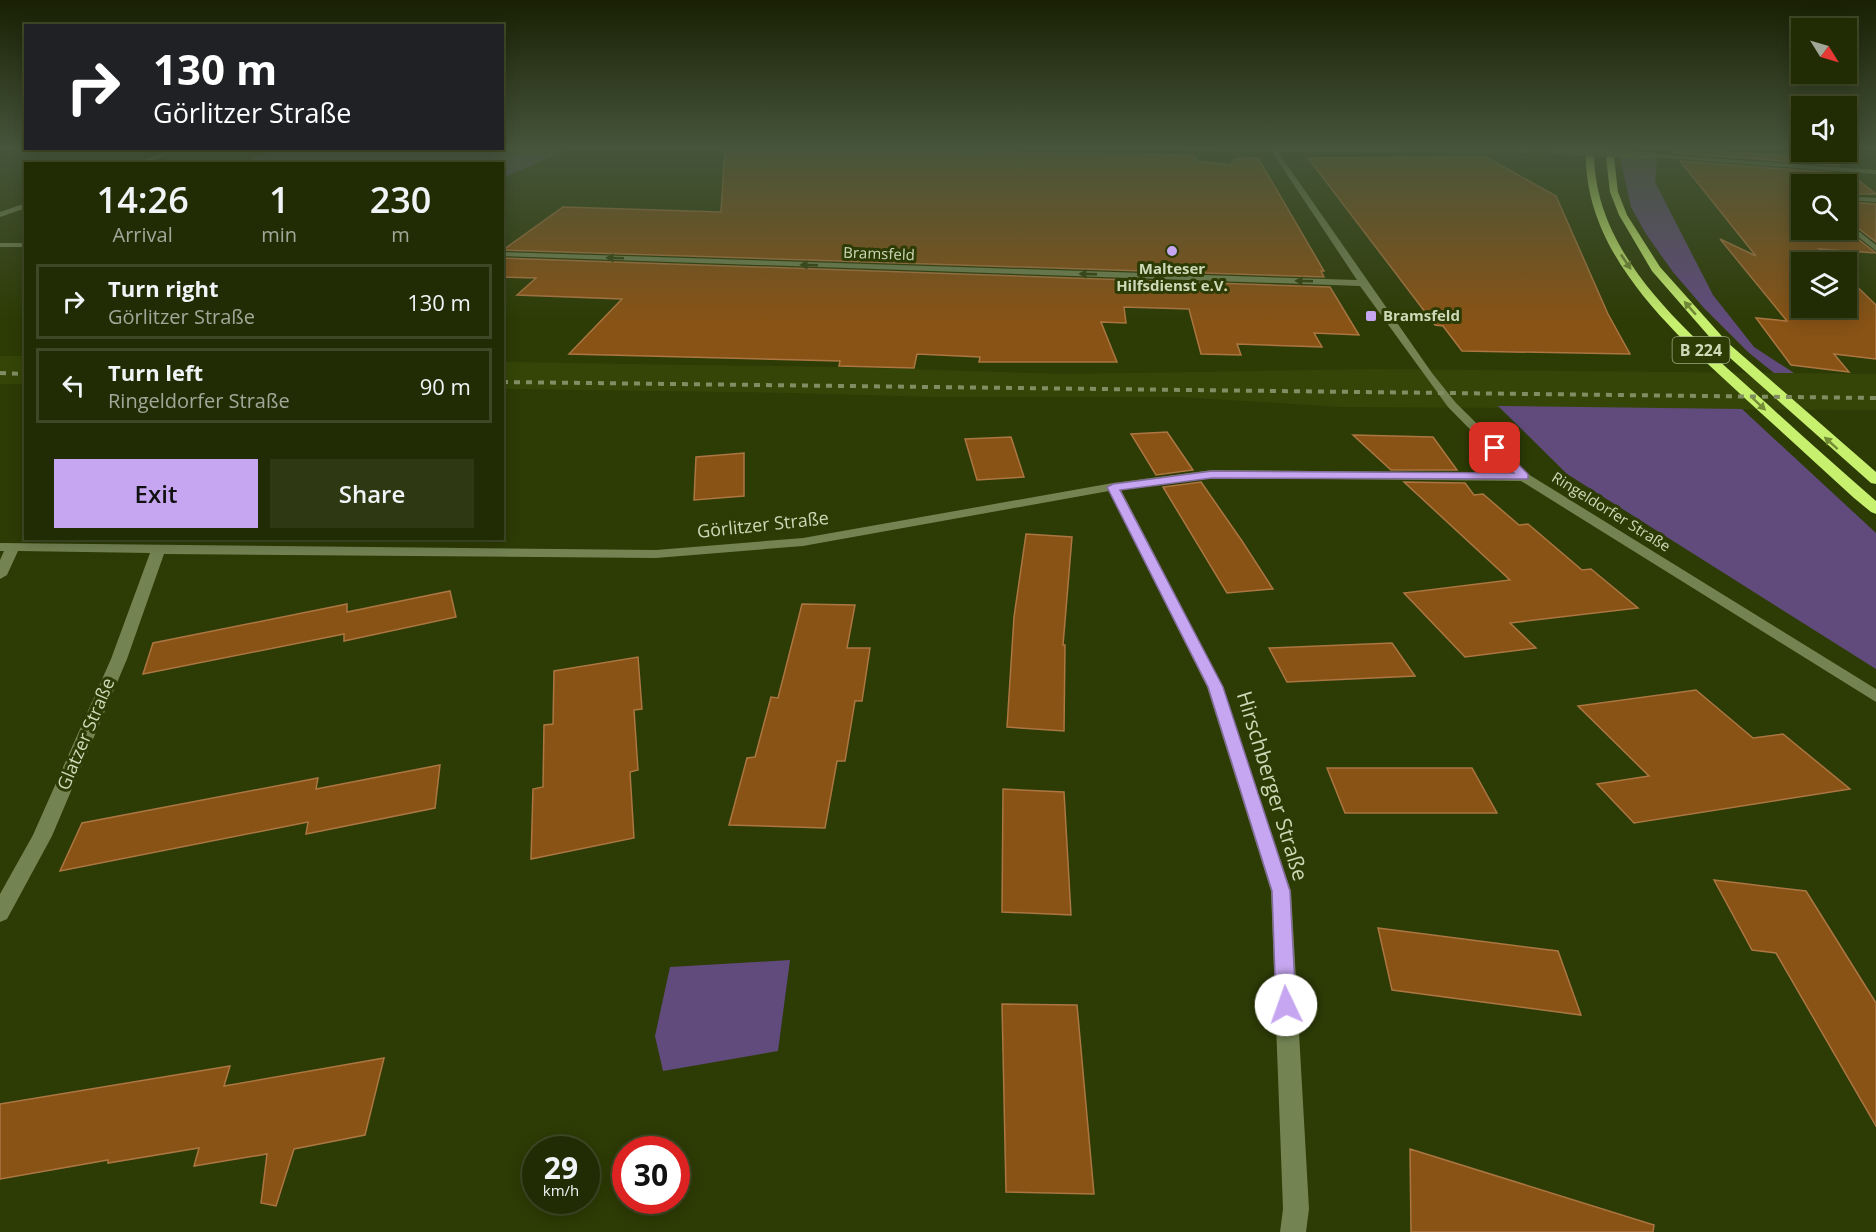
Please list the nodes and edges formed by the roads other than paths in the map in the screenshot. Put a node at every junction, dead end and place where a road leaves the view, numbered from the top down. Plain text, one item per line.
1 (1312, 206) edge
2 (1598, 206) edge
3 (1621, 206) edge
4 (24, 207) edge
5 (0, 215) edge
6 (1857, 233) edge
7 (0, 245) edge
8 (24, 245) edge
9 (1876, 249) edge
10 (504, 254) edge
11 (1363, 283) junction
12 (1524, 477) junction
13 (1876, 480) edge
14 (1113, 487) junction
15 (1876, 509) edge
16 (6, 547) edge
17 (158, 549) junction
18 (0, 575) edge
19 (1876, 697) edge
20 (0, 912) edge
21 (1293, 1232) edge

1 - 11 street, Ringeldorfer Straße
2 -> 15 highway, B 224
13 -> 3 highway, B 224
4 - 5 street
6 - 9 street
7 - 8 street
11 -> 10 street, Bramsfeld
11 - 12 street, Ringeldorfer Straße
12 - 14 street, Görlitzer Straße
12 - 19 street, Ringeldorfer Straße
14 - 17 street, Görlitzer Straße
14 - 21 street, Hirschberger Straße
16 - 17 street, Görlitzer Straße
16 - 18 street
17 - 20 street, Glatzer Straße

